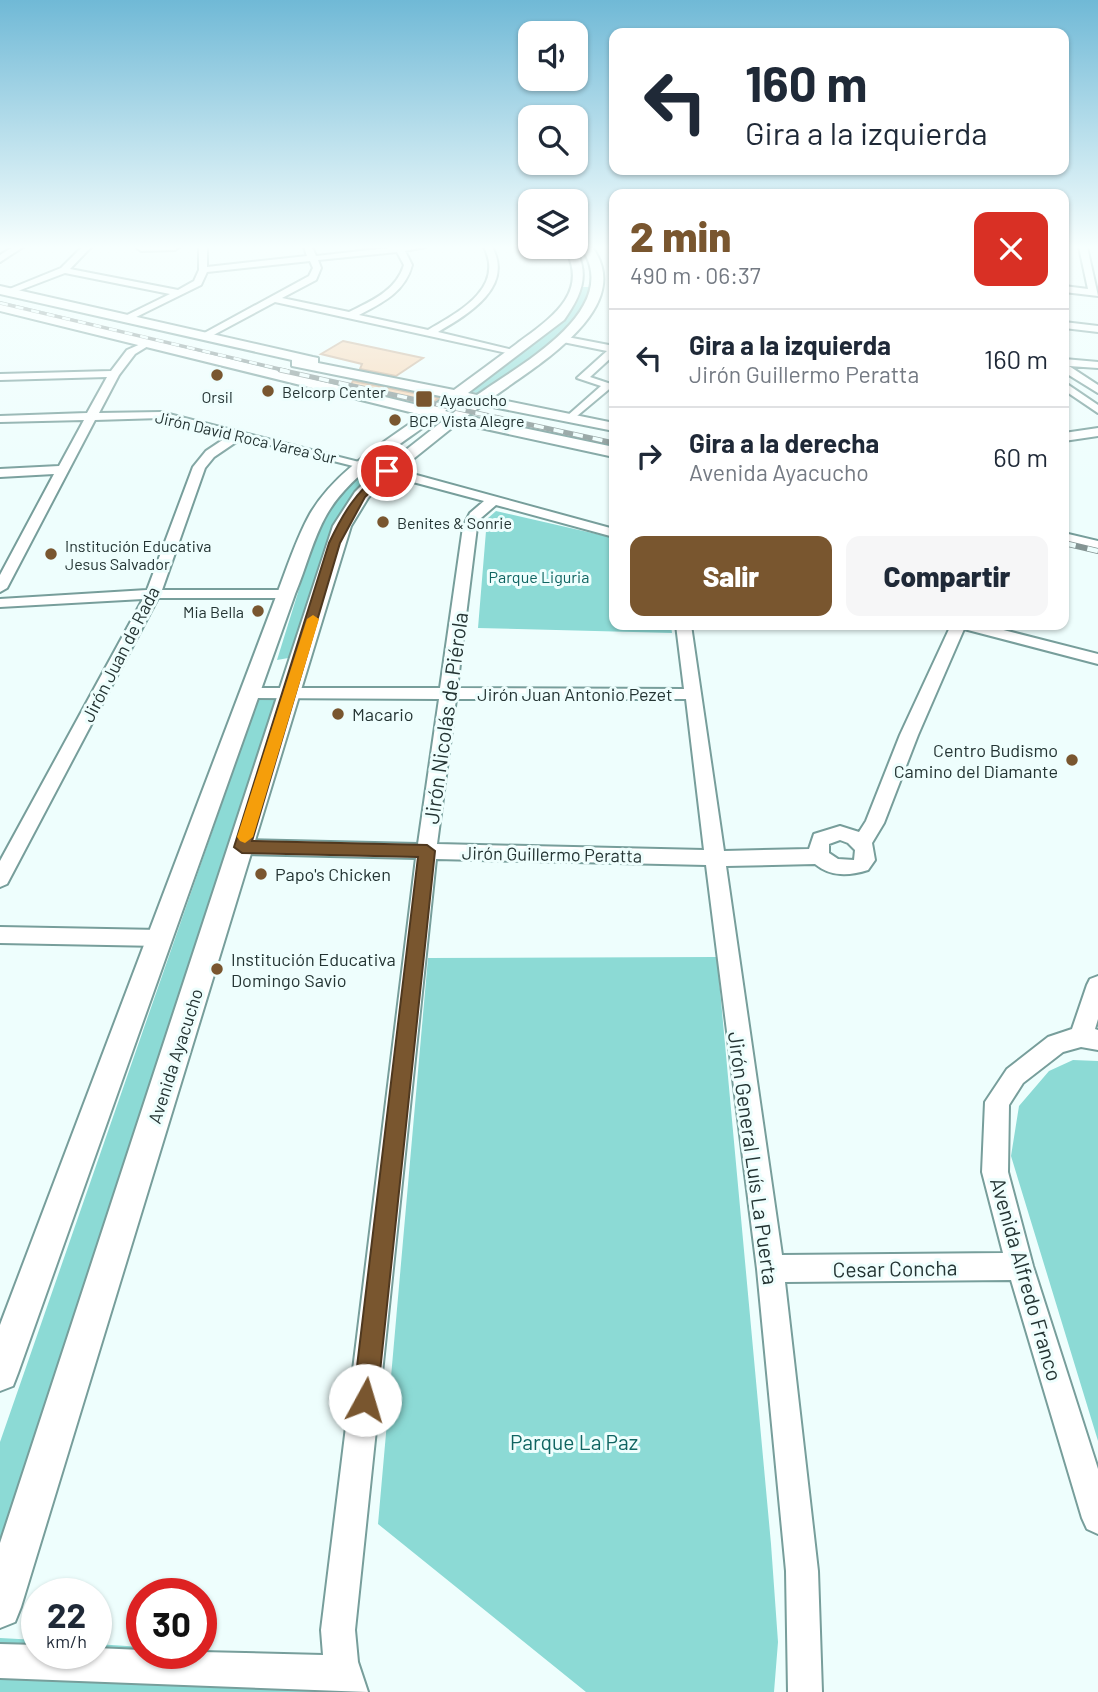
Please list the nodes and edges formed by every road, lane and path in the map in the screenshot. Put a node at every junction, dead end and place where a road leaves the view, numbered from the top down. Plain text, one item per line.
1 (69, 326) edge
2 (70, 326) edge
3 (144, 326) edge
4 (156, 326) edge
5 (223, 326) edge
6 (396, 326) edge
7 (441, 326) edge
8 (549, 326) edge
9 (575, 326) edge
10 (1072, 326) edge
11 (1098, 329) edge
12 (429, 333) junction
13 (202, 337) junction
14 (562, 339) junction
15 (143, 346) junction
16 (609, 349) edge
17 (516, 352) junction
18 (609, 354) edge
19 (1069, 364) edge
20 (1098, 365) edge
21 (1, 366) edge
22 (1069, 368) edge
23 (114, 374) junction
24 (362, 374) junction
25 (45, 376) junction
26 (0, 377) edge
27 (609, 385) edge
28 (609, 385) edge
29 (332, 389) junction
30 (1069, 389) edge
31 (1098, 390) edge
32 (481, 400) junction
33 (448, 408) junction
34 (1098, 410) edge
35 (92, 416) junction
36 (570, 418) junction
37 (0, 419) edge
38 (609, 426) edge
39 (1098, 432) edge
40 (239, 435) junction
41 (1069, 436) edge
42 (609, 451) edge
43 (376, 468) junction
44 (63, 470) junction
45 (0, 473) edge
46 (492, 501) junction
47 (1069, 531) edge
48 (609, 532) edge
49 (1098, 537) edge
50 (1069, 539) edge
51 (1098, 546) edge
52 (1069, 555) edge
53 (1098, 561) edge
54 (0, 588) edge
55 (153, 594) junction
56 (286, 594) junction
57 (0, 603) edge
58 (685, 630) edge
59 (956, 630) edge
60 (986, 630) edge
61 (1098, 659) edge
62 (249, 693) junction
63 (291, 693) junction
64 (448, 694) junction
65 (692, 694) junction
66 (861, 843) junction
67 (242, 847) junction
68 (427, 851) junction
69 (820, 856) junction
70 (714, 857) junction
71 (0, 879) edge
72 (0, 935) edge
73 (160, 938) junction
74 (1098, 985) edge
75 (1089, 1038) edge
76 (1020, 1266) junction
77 (769, 1269) junction
78 (0, 1373) edge
79 (1098, 1518) edge
80 (0, 1606) edge
81 (0, 1661) edge
82 (346, 1682) edge
83 (805, 1692) edge

1 - 15 main road
2 - 29 main road
3 - 24 main road
4 - 13 main road
5 - 13 street
6 - 12 street
7 - 12 street
8 - 17 main road, Avenida Ayacucho
9 - 14 main road, Avenida Ayacucho
10 - 11 street
12 - 17 street
13 - 24 main road
14 - 16 street
14 - 32 main road, Avenida Ayacucho
15 - 23 street
15 - 29 main road
17 - 33 main road, Avenida Ayacucho
18 - 27 street
19 - 20 street
21 - 25 street
22 - 31 street
23 - 25 street
23 - 35 street
24 - 33 main road
25 - 26 street
28 - 36 street
29 - 33 main road
30 - 34 street
32 - 33 main road, Avenida Ayacucho
32 - 33 main road
32 - 36 main road
33 - 42 main road
33 - 43 main road, Avenida Ayacucho
35 - 37 street, Jirón David Roca Varea Sur
35 - 40 street, Jirón David Roca Varea Sur
35 - 44 street
36 - 38 main road
39 - 41 street
40 - 43 street, Jirón David Roca Varea Sur
40 - 55 street, Jirón Juan de Rada
43 - 46 street, Jirón David Roca Varea Sur
43 - 56 main road, Avenida Ayacucho
43 - 63 main road, Avenida Ayacucho
44 - 45 street
44 - 54 street
46 - 48 street, Jirón David Roca Varea Sur
46 - 64 street, Jirón Nicolás de Piérola
47 - 49 main road
50 - 51 main road
52 - 53 main road
55 - 56 street
55 - 57 street
55 - 71 street, Jirón Juan de Rada
56 - 62 main road, Avenida Ayacucho
58 - 65 street, Jirón General Luís La Puerta
59 - 66 street
60 - 61 street
62 - 63 street, Jirón Juan Antonio Pezet
62 - 73 main road, Avenida Ayacucho
63 - 64 street, Jirón Juan Antonio Pezet
63 - 67 main road, Avenida Ayacucho
64 - 65 street, Jirón Juan Antonio Pezet
64 - 68 street, Jirón Nicolás de Piérola
65 - 70 street, Jirón General Luís La Puerta
66 - 69 street
66 - 69 street
67 - 68 street, Jirón Guillermo Peratta
67 - 80 main road, Avenida Ayacucho
68 - 70 street, Jirón Guillermo Peratta
68 - 82 street, Jirón Nicolás de Piérola
69 - 70 street, Jirón Guillermo Peratta
70 - 77 street, Jirón General Luís La Puerta
72 - 73 street
73 - 78 main road, Avenida Ayacucho
74 - 75 street, Avenida Alfredo Franco
75 - 76 street, Avenida Alfredo Franco
76 - 77 street, Cesar Concha
76 - 79 street, Avenida Alfredo Franco
77 - 83 street, Jirón General Luís La Puerta
81 - 82 street

